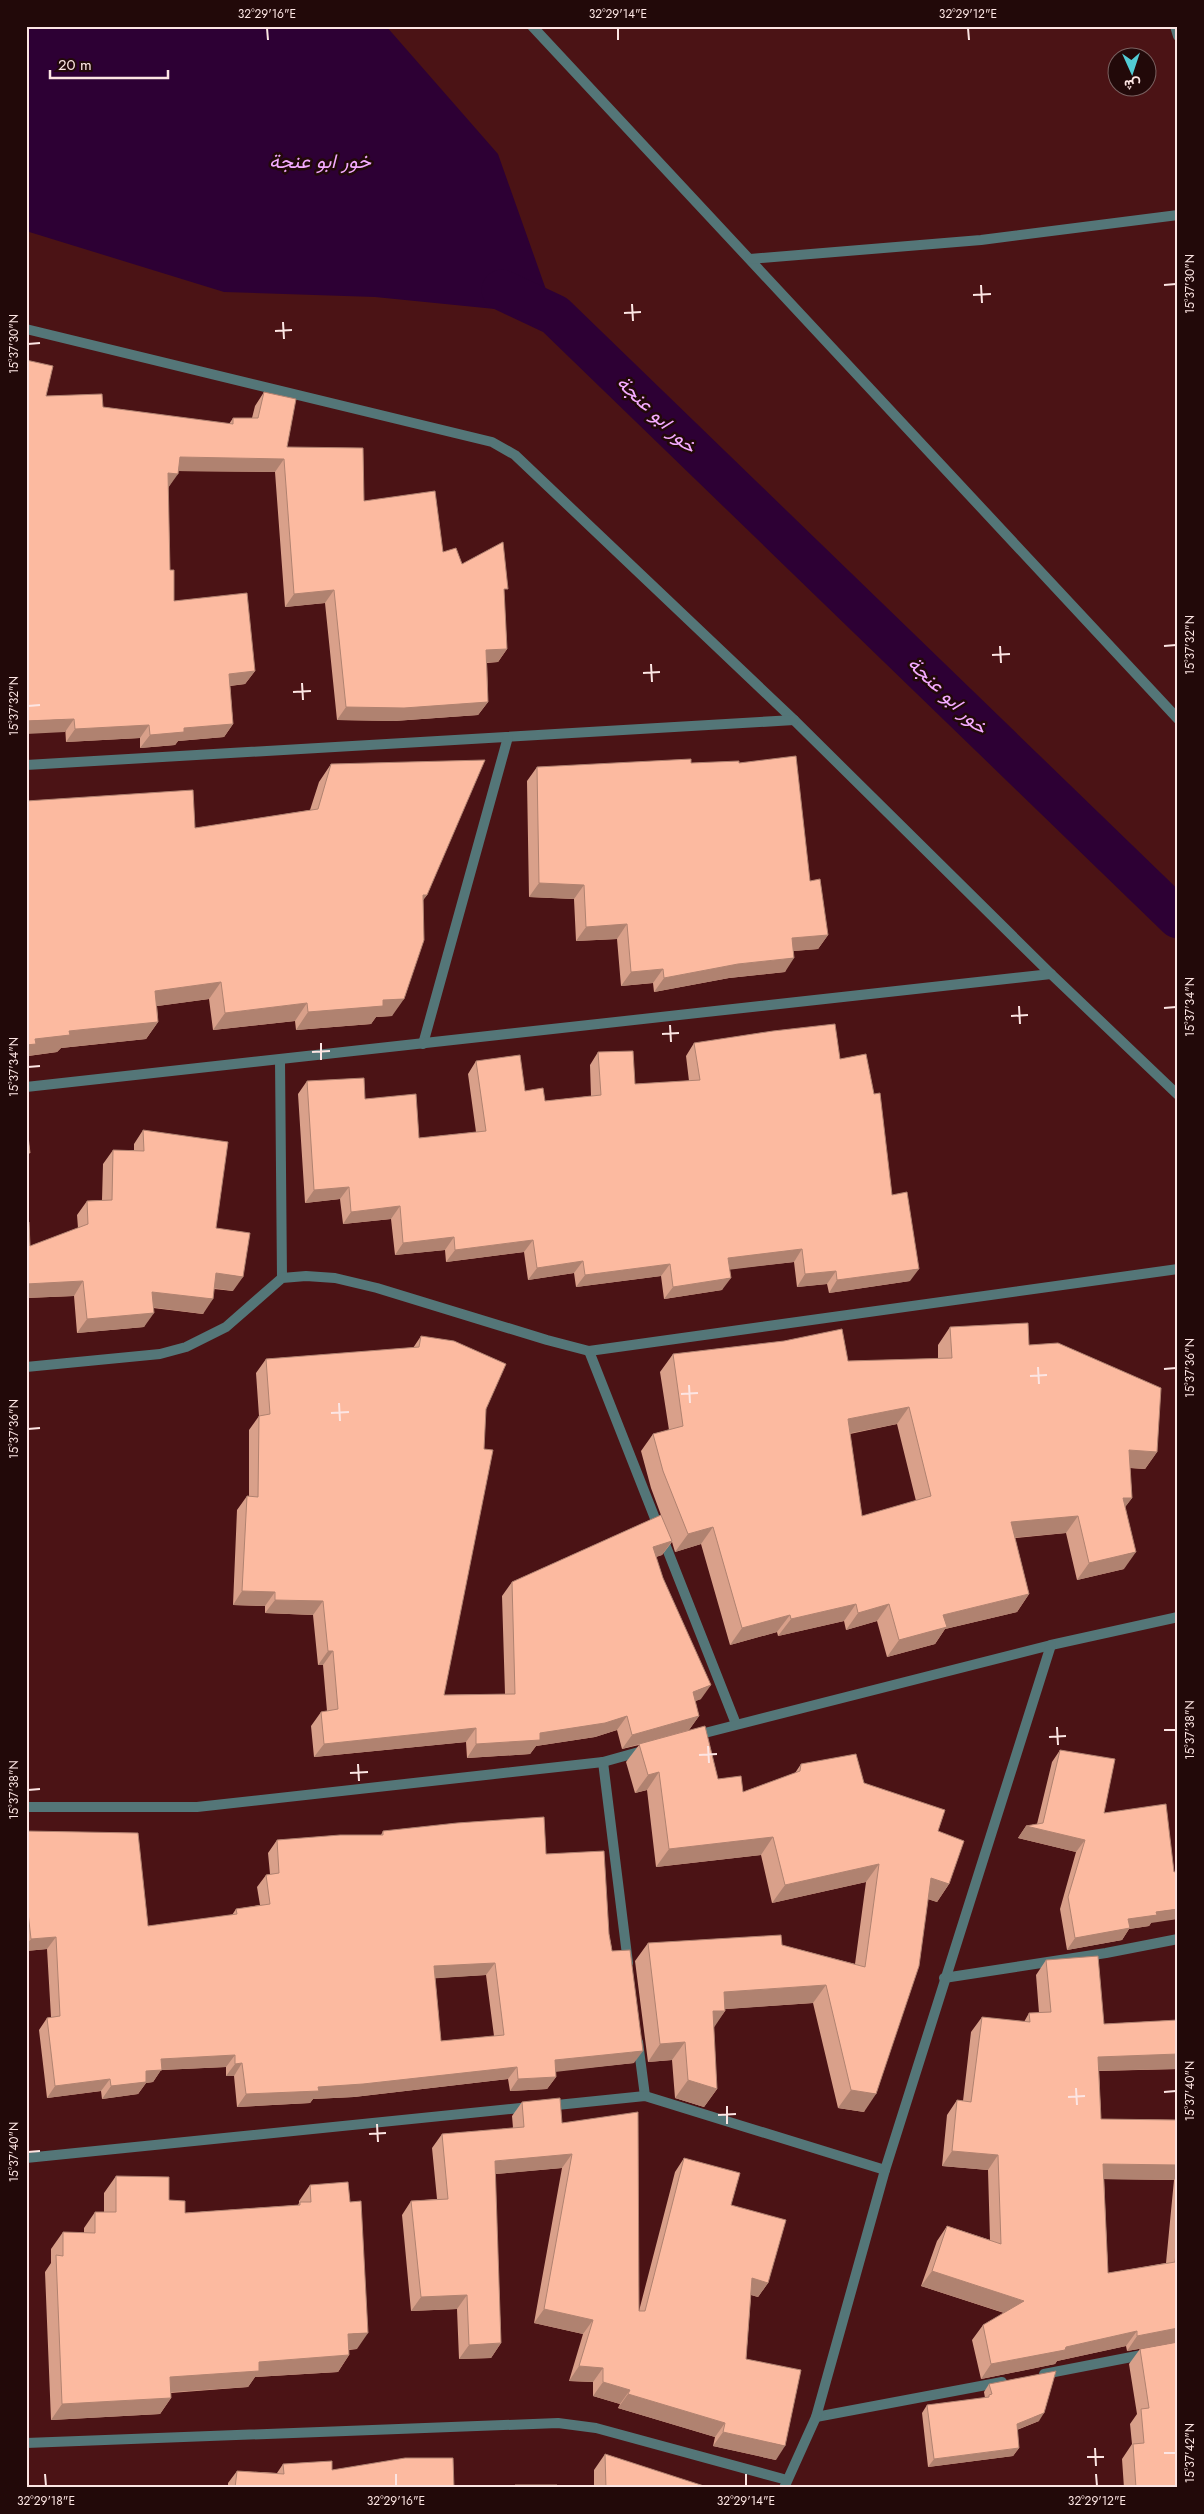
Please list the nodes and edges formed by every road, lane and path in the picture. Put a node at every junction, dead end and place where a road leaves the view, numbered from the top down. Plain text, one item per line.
1 (532, 26) edge
2 (1175, 26) edge
3 (1178, 36) edge
4 (1178, 215) edge
5 (750, 260) junction
6 (26, 329) edge
7 (1178, 719) edge
8 (794, 720) junction
9 (508, 737) junction
10 (26, 765) edge
11 (1051, 974) junction
12 (423, 1044) junction
13 (280, 1060) junction
14 (26, 1087) edge
15 (1178, 1095) edge
16 (1178, 1269) edge
17 (282, 1278) junction
18 (589, 1350) junction
19 (26, 1367) edge
20 (1178, 1617) edge
21 (1050, 1644) junction
22 (736, 1724) junction
23 (679, 1740) edge
24 (660, 1746) edge
25 (603, 1762) junction
26 (26, 1807) edge
27 (1178, 1940) edge
28 (630, 1978) edge
29 (944, 1978) junction
30 (636, 2027) edge
31 (645, 2096) junction
32 (26, 2158) edge
33 (884, 2170) junction
34 (1158, 2352) edge
35 (1031, 2376) edge
36 (1011, 2380) edge
37 (816, 2418) junction
38 (26, 2443) edge
39 (786, 2484) edge

1 - 5 street
2 - 3 street
4 - 5 street
5 - 7 street
6 - 8 street
8 - 9 street
8 - 11 street
9 - 10 street
9 - 12 street
11 - 12 street
11 - 15 street
12 - 13 street
13 - 14 street
13 - 17 street
16 - 18 street
17 - 18 street
17 - 19 street
18 - 22 street
20 - 21 street
21 - 22 street
21 - 29 street
22 - 23 street
24 - 25 street
25 - 26 street
25 - 28 street
27 - 29 street
29 - 33 street
30 - 31 street
31 - 32 street
31 - 33 street
33 - 37 street
34 - 35 street
36 - 37 street
37 - 39 street
38 - 39 street

